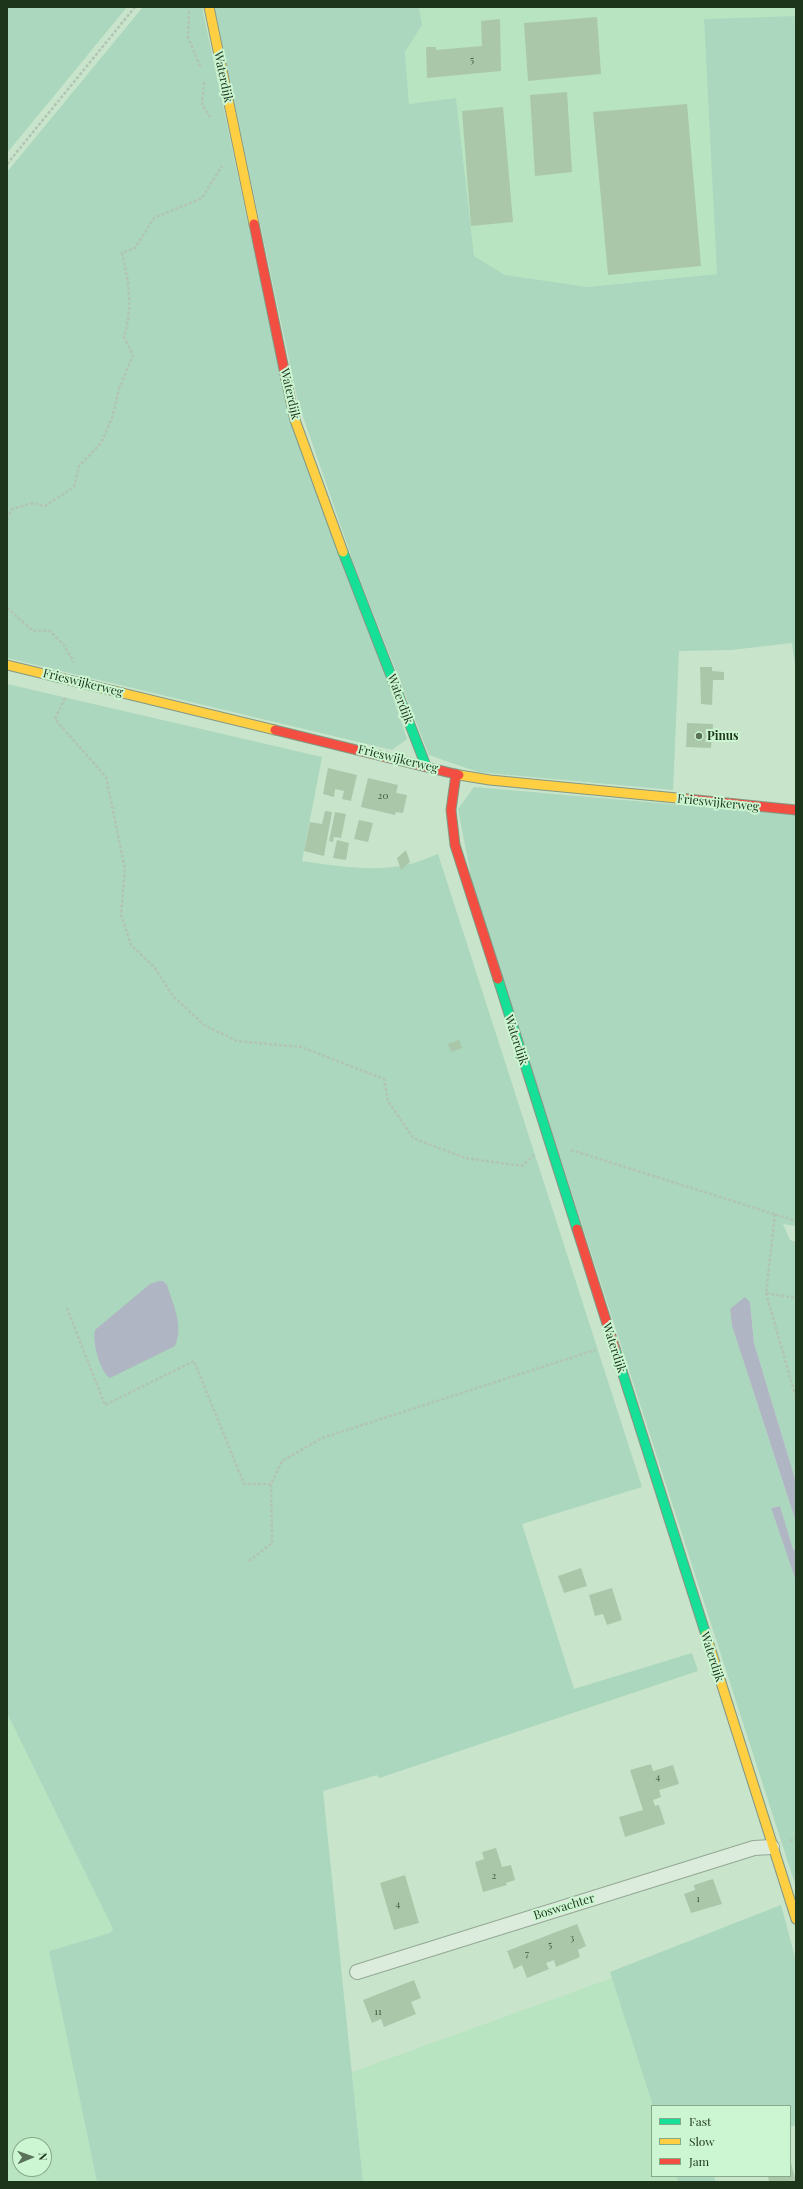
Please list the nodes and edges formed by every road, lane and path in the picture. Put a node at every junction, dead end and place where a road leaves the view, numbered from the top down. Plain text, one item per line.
1 (136, 7) edge
2 (189, 7) edge
3 (209, 7) edge
4 (201, 70) dead end
5 (204, 76) dead end
6 (216, 124) dead end
7 (225, 162) dead end
8 (7, 164) edge
9 (7, 519) edge
10 (7, 608) edge
11 (7, 664) edge
12 (74, 681) junction
13 (426, 766) junction
14 (456, 774) junction
15 (796, 810) edge
16 (548, 1143) junction
17 (775, 1214) junction
18 (796, 1221) edge
19 (766, 1293) junction
20 (796, 1298) edge
21 (68, 1308) dead end
22 (613, 1344) junction
23 (796, 1398) edge
24 (271, 1484) junction
25 (250, 1561) dead end
26 (772, 1847) junction
27 (796, 1920) edge
28 (356, 1972) dead end

1 - 8 path
2 - 4 path
3 - 13 street, Waterdijk
5 - 6 path
7 - 9 path
10 - 12 path
11 - 12 street, Frieswijkerweg
12 - 13 street, Frieswijkerweg
12 - 16 path
13 - 14 street, Frieswijkerweg
14 - 15 street, Frieswijkerweg
14 - 16 street, Waterdijk
16 - 17 path
16 - 22 street, Waterdijk
17 - 18 path
17 - 19 path
19 - 20 path
19 - 23 path
21 - 24 path
22 - 24 path
22 - 26 street, Waterdijk
24 - 25 path
26 - 27 street, Waterdijk
26 - 28 street, Boswachter

